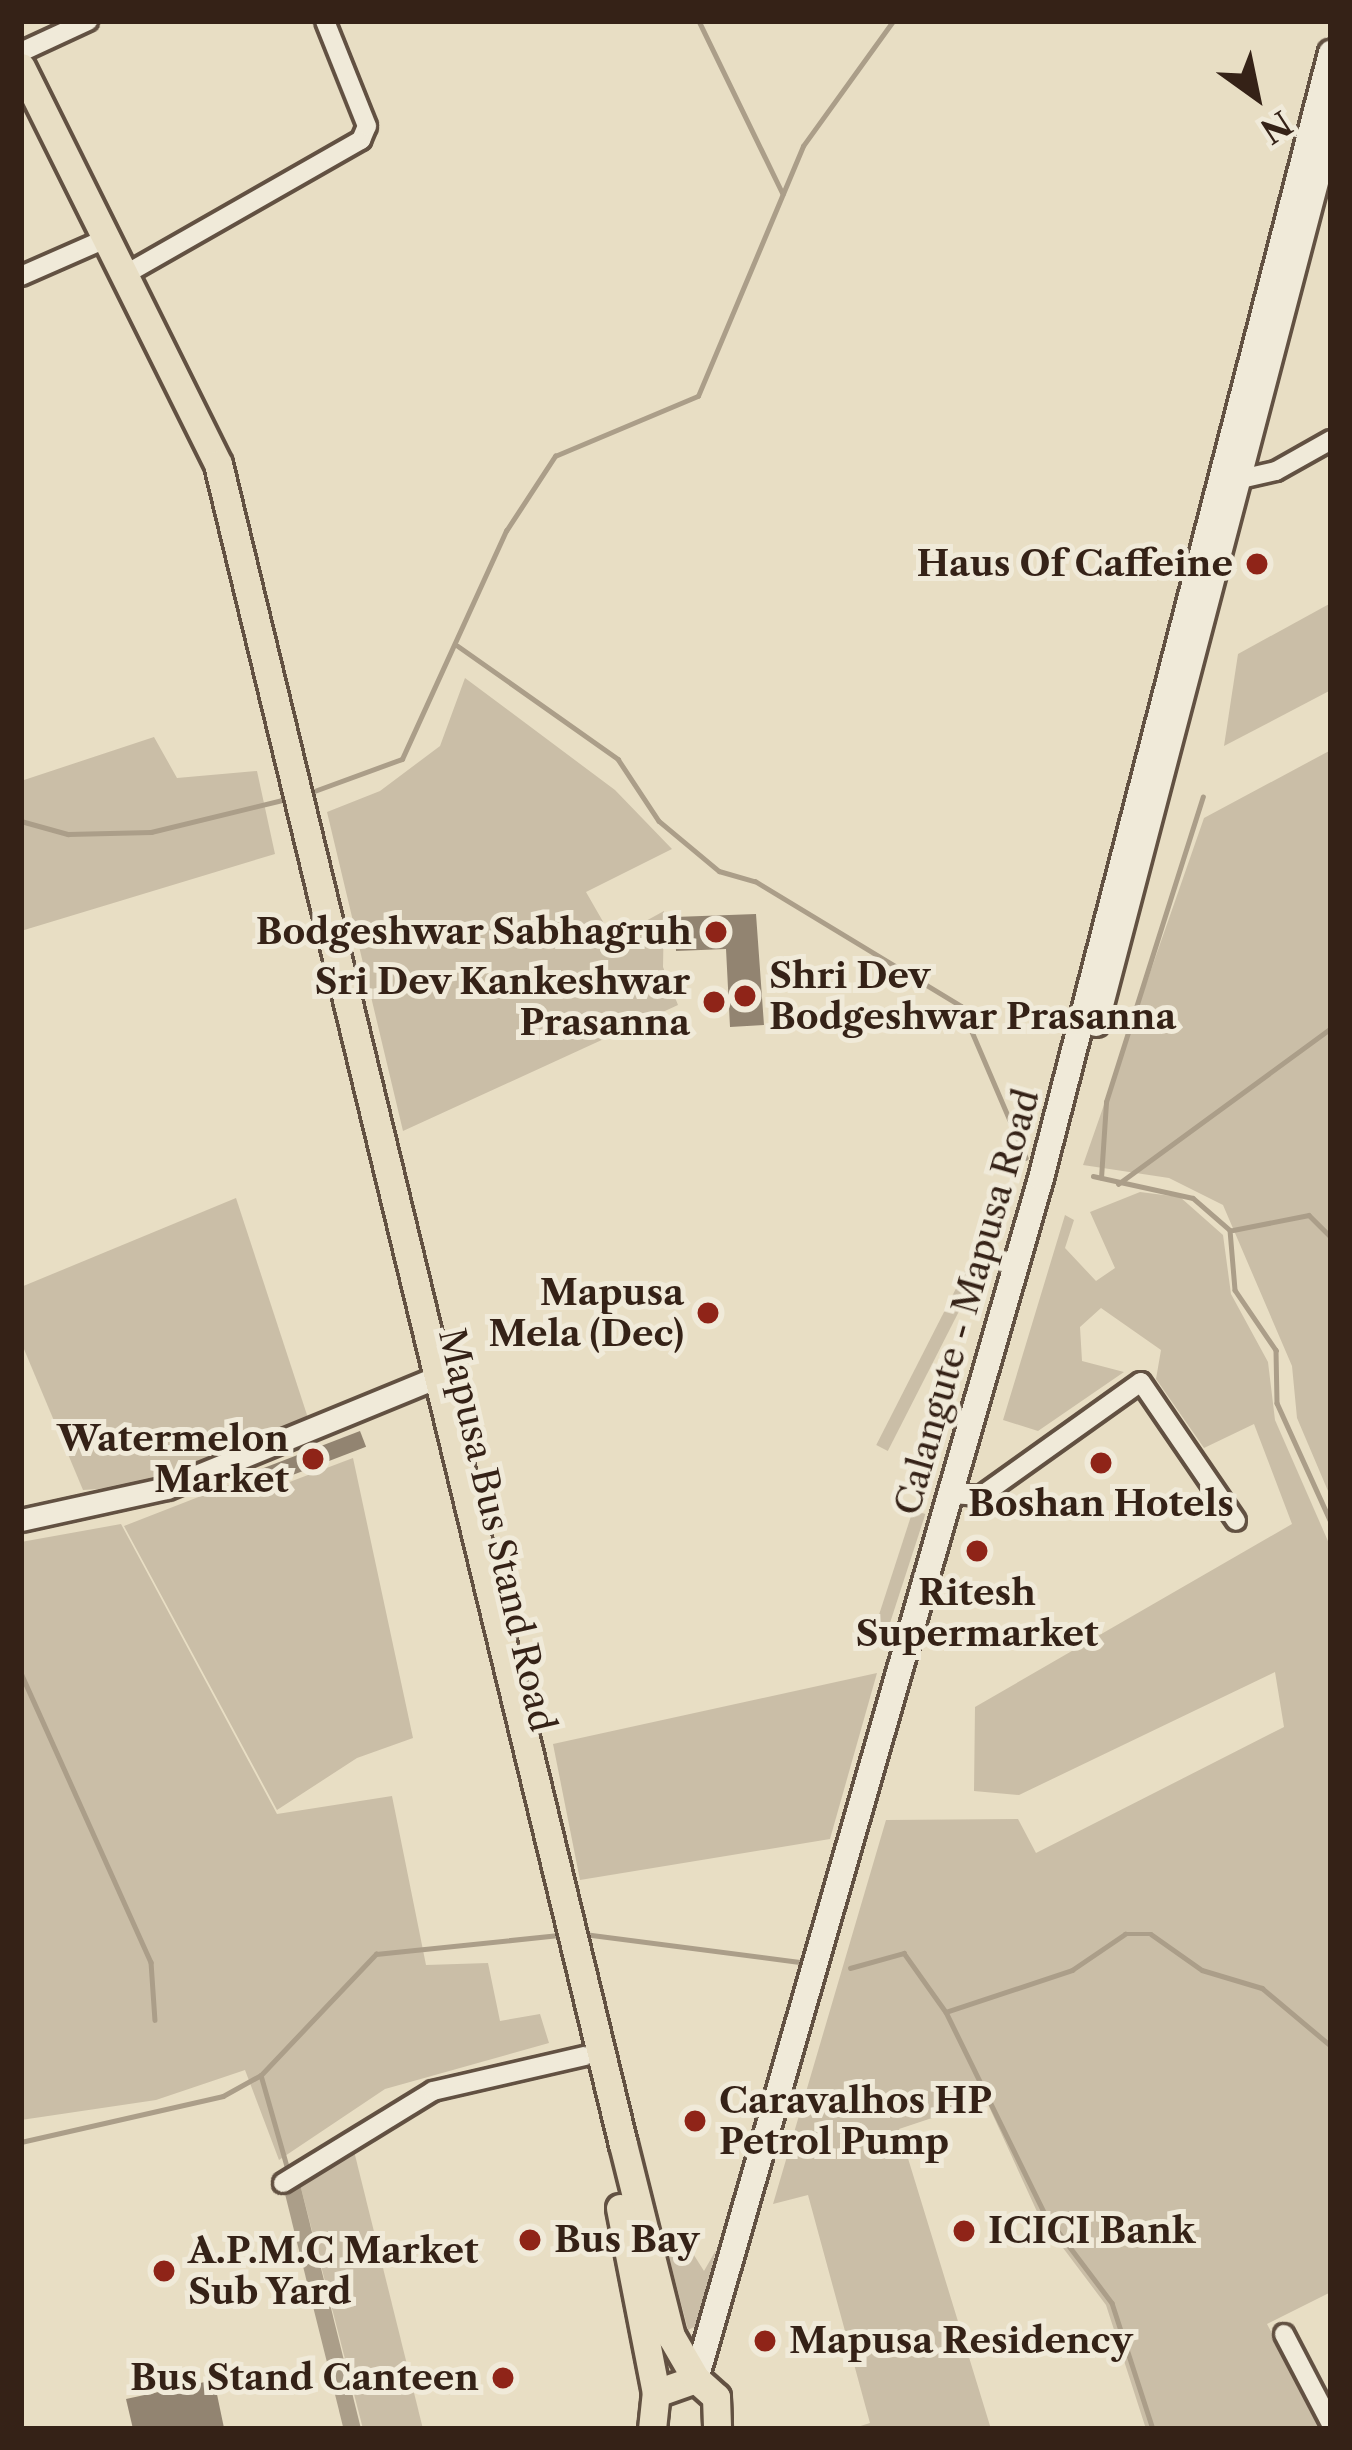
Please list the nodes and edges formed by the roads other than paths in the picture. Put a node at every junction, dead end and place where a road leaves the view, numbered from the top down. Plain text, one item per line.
1 (88, 21) edge
2 (325, 21) edge
3 (21, 52) edge
4 (1331, 53) edge
5 (21, 67) edge
6 (1331, 124) edge
7 (110, 237) junction
8 (126, 274) junction
9 (21, 276) edge
10 (1331, 440) edge
11 (1231, 481) junction
12 (433, 1377) junction
13 (957, 1496) junction
14 (21, 1520) edge
15 (1236, 1521) dead end
16 (585, 2056) junction
17 (283, 2182) dead end
18 (1284, 2334) dead end
19 (696, 2379) junction
20 (656, 2393) junction
21 (1331, 2423) edge
22 (652, 2429) edge
23 (717, 2429) edge

1 - 3 street
2 - 8 street
4 - 11 main road, Calangute - Mapusa Road
5 - 7 main road, Mapusa Bus Stand Road
6 - 11 main road, Calangute - Mapusa Road
7 - 8 main road, Mapusa Bus Stand Road
7 - 9 street
8 - 12 main road, Mapusa Bus Stand Road
10 - 11 street
11 - 13 main road, Calangute - Mapusa Road
12 - 14 street
12 - 16 main road, Mapusa Bus Stand Road
12 - 19 main road, Mapusa Bus Stand Road
13 - 15 street
13 - 19 main road, Calangute - Mapusa Road
16 - 17 street
16 - 20 main road, Mapusa Bus Stand Road
18 - 21 street
19 - 20 main road
19 - 23 main road, Mapusa Bus Stand Road
20 - 22 main road, Mapusa Bus Stand Road

